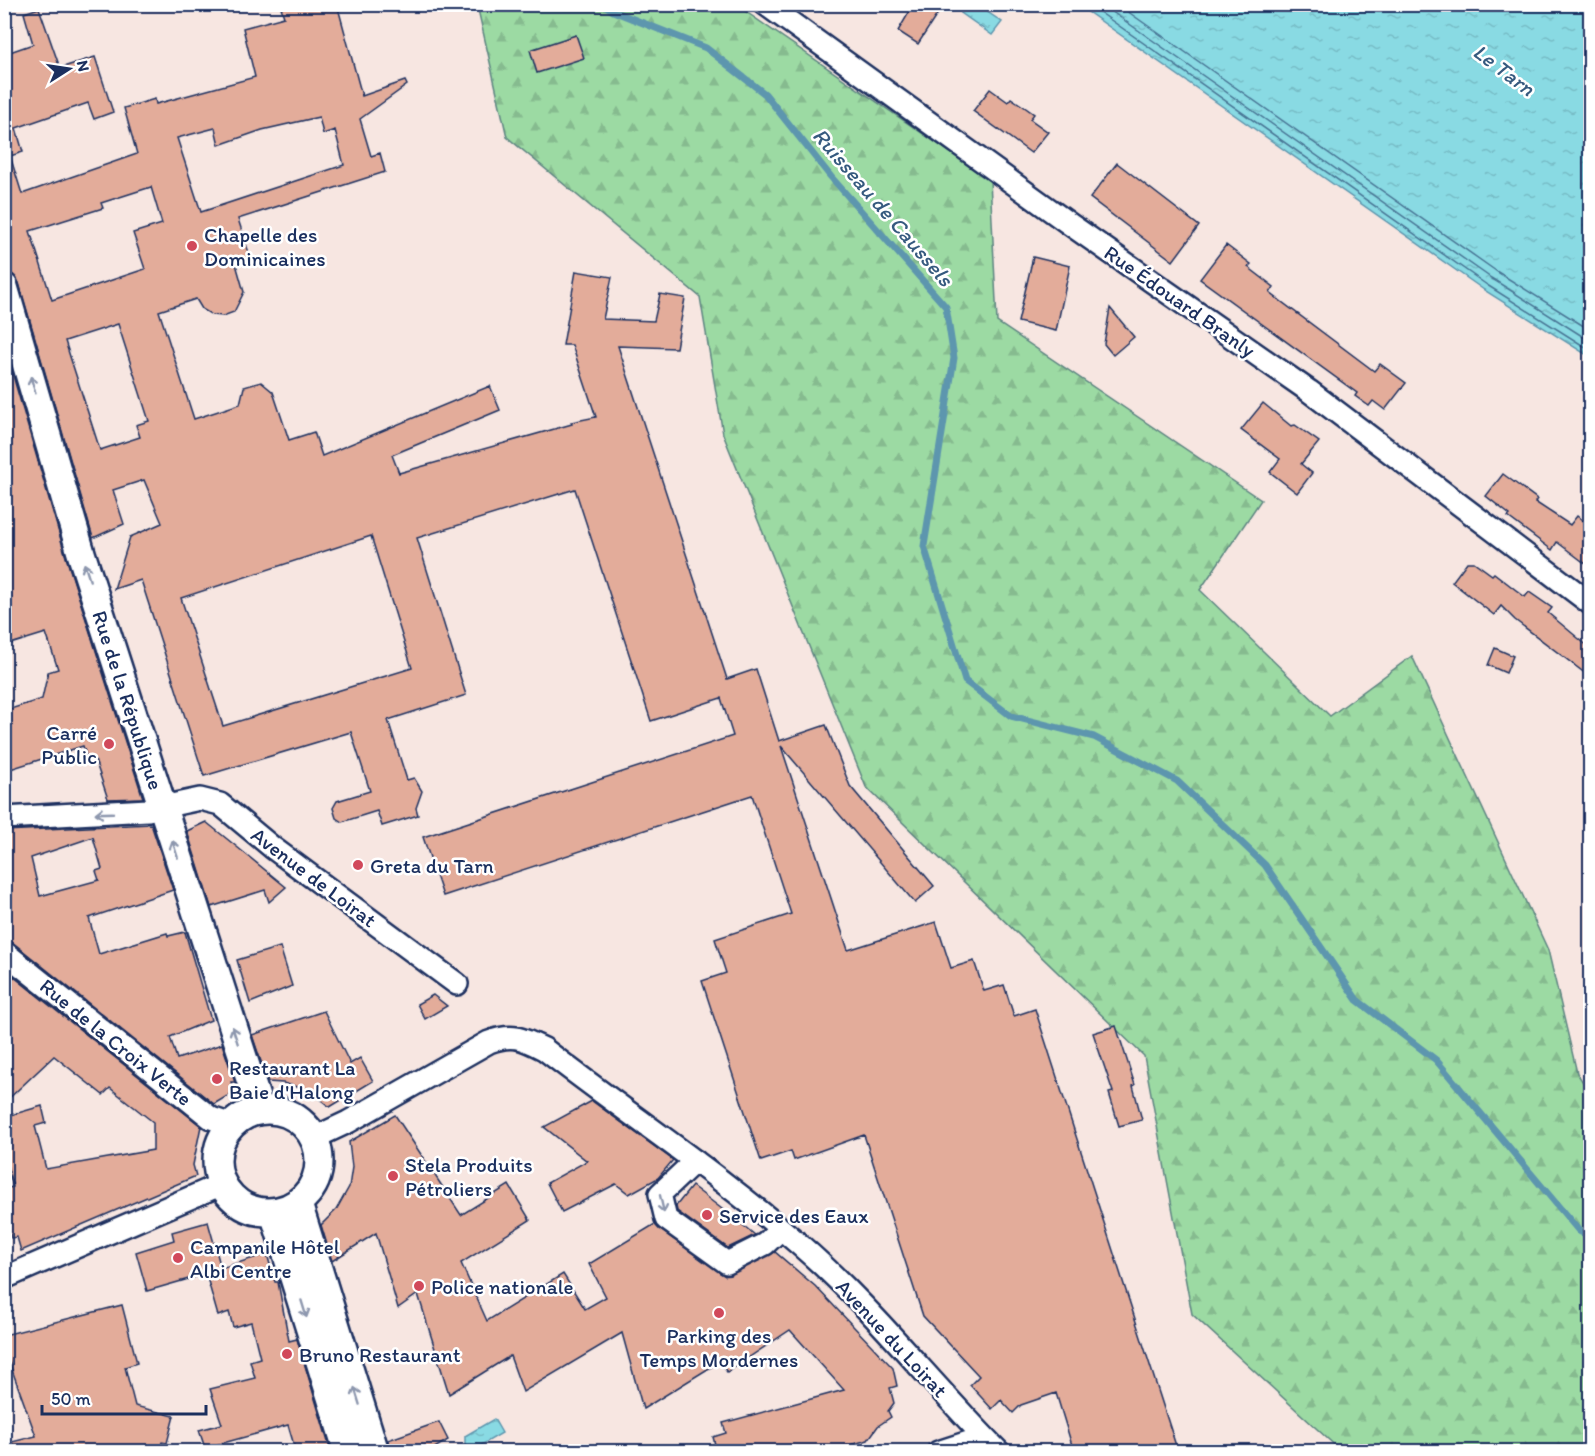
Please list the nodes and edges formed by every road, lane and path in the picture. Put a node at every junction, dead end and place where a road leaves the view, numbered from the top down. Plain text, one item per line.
1 (765, 4) edge
2 (4, 288) edge
3 (1590, 603) edge
4 (162, 808) junction
5 (4, 818) edge
6 (4, 952) edge
7 (457, 984) dead end
8 (260, 1110) junction
9 (232, 1125) junction
10 (314, 1138) junction
11 (695, 1161) junction
12 (222, 1184) junction
13 (286, 1208) junction
14 (781, 1229) junction
15 (4, 1278) edge
16 (992, 1444) edge
17 (348, 1452) edge
18 (375, 1452) edge
19 (938, 1452) edge

1 - 3 street, Rue Édouard Branly
4 -> 2 main road, Rue de la République
4 -> 5 street, Avenue de Loirat
4 - 7 street, Avenue de Loirat
8 -> 4 main road, Rue de la République
6 - 9 street, Rue de la Croix Verte
8 - 9 main road
8 - 10 main road
9 - 12 main road
10 - 11 street, Avenue du Loirat
10 - 13 main road
11 - 14 street, Avenue du Loirat
11 -> 14 street
12 - 13 main road
12 - 15 street
13 -> 17 main road
18 -> 13 main road
14 - 16 street, Avenue du Loirat
16 - 19 street

